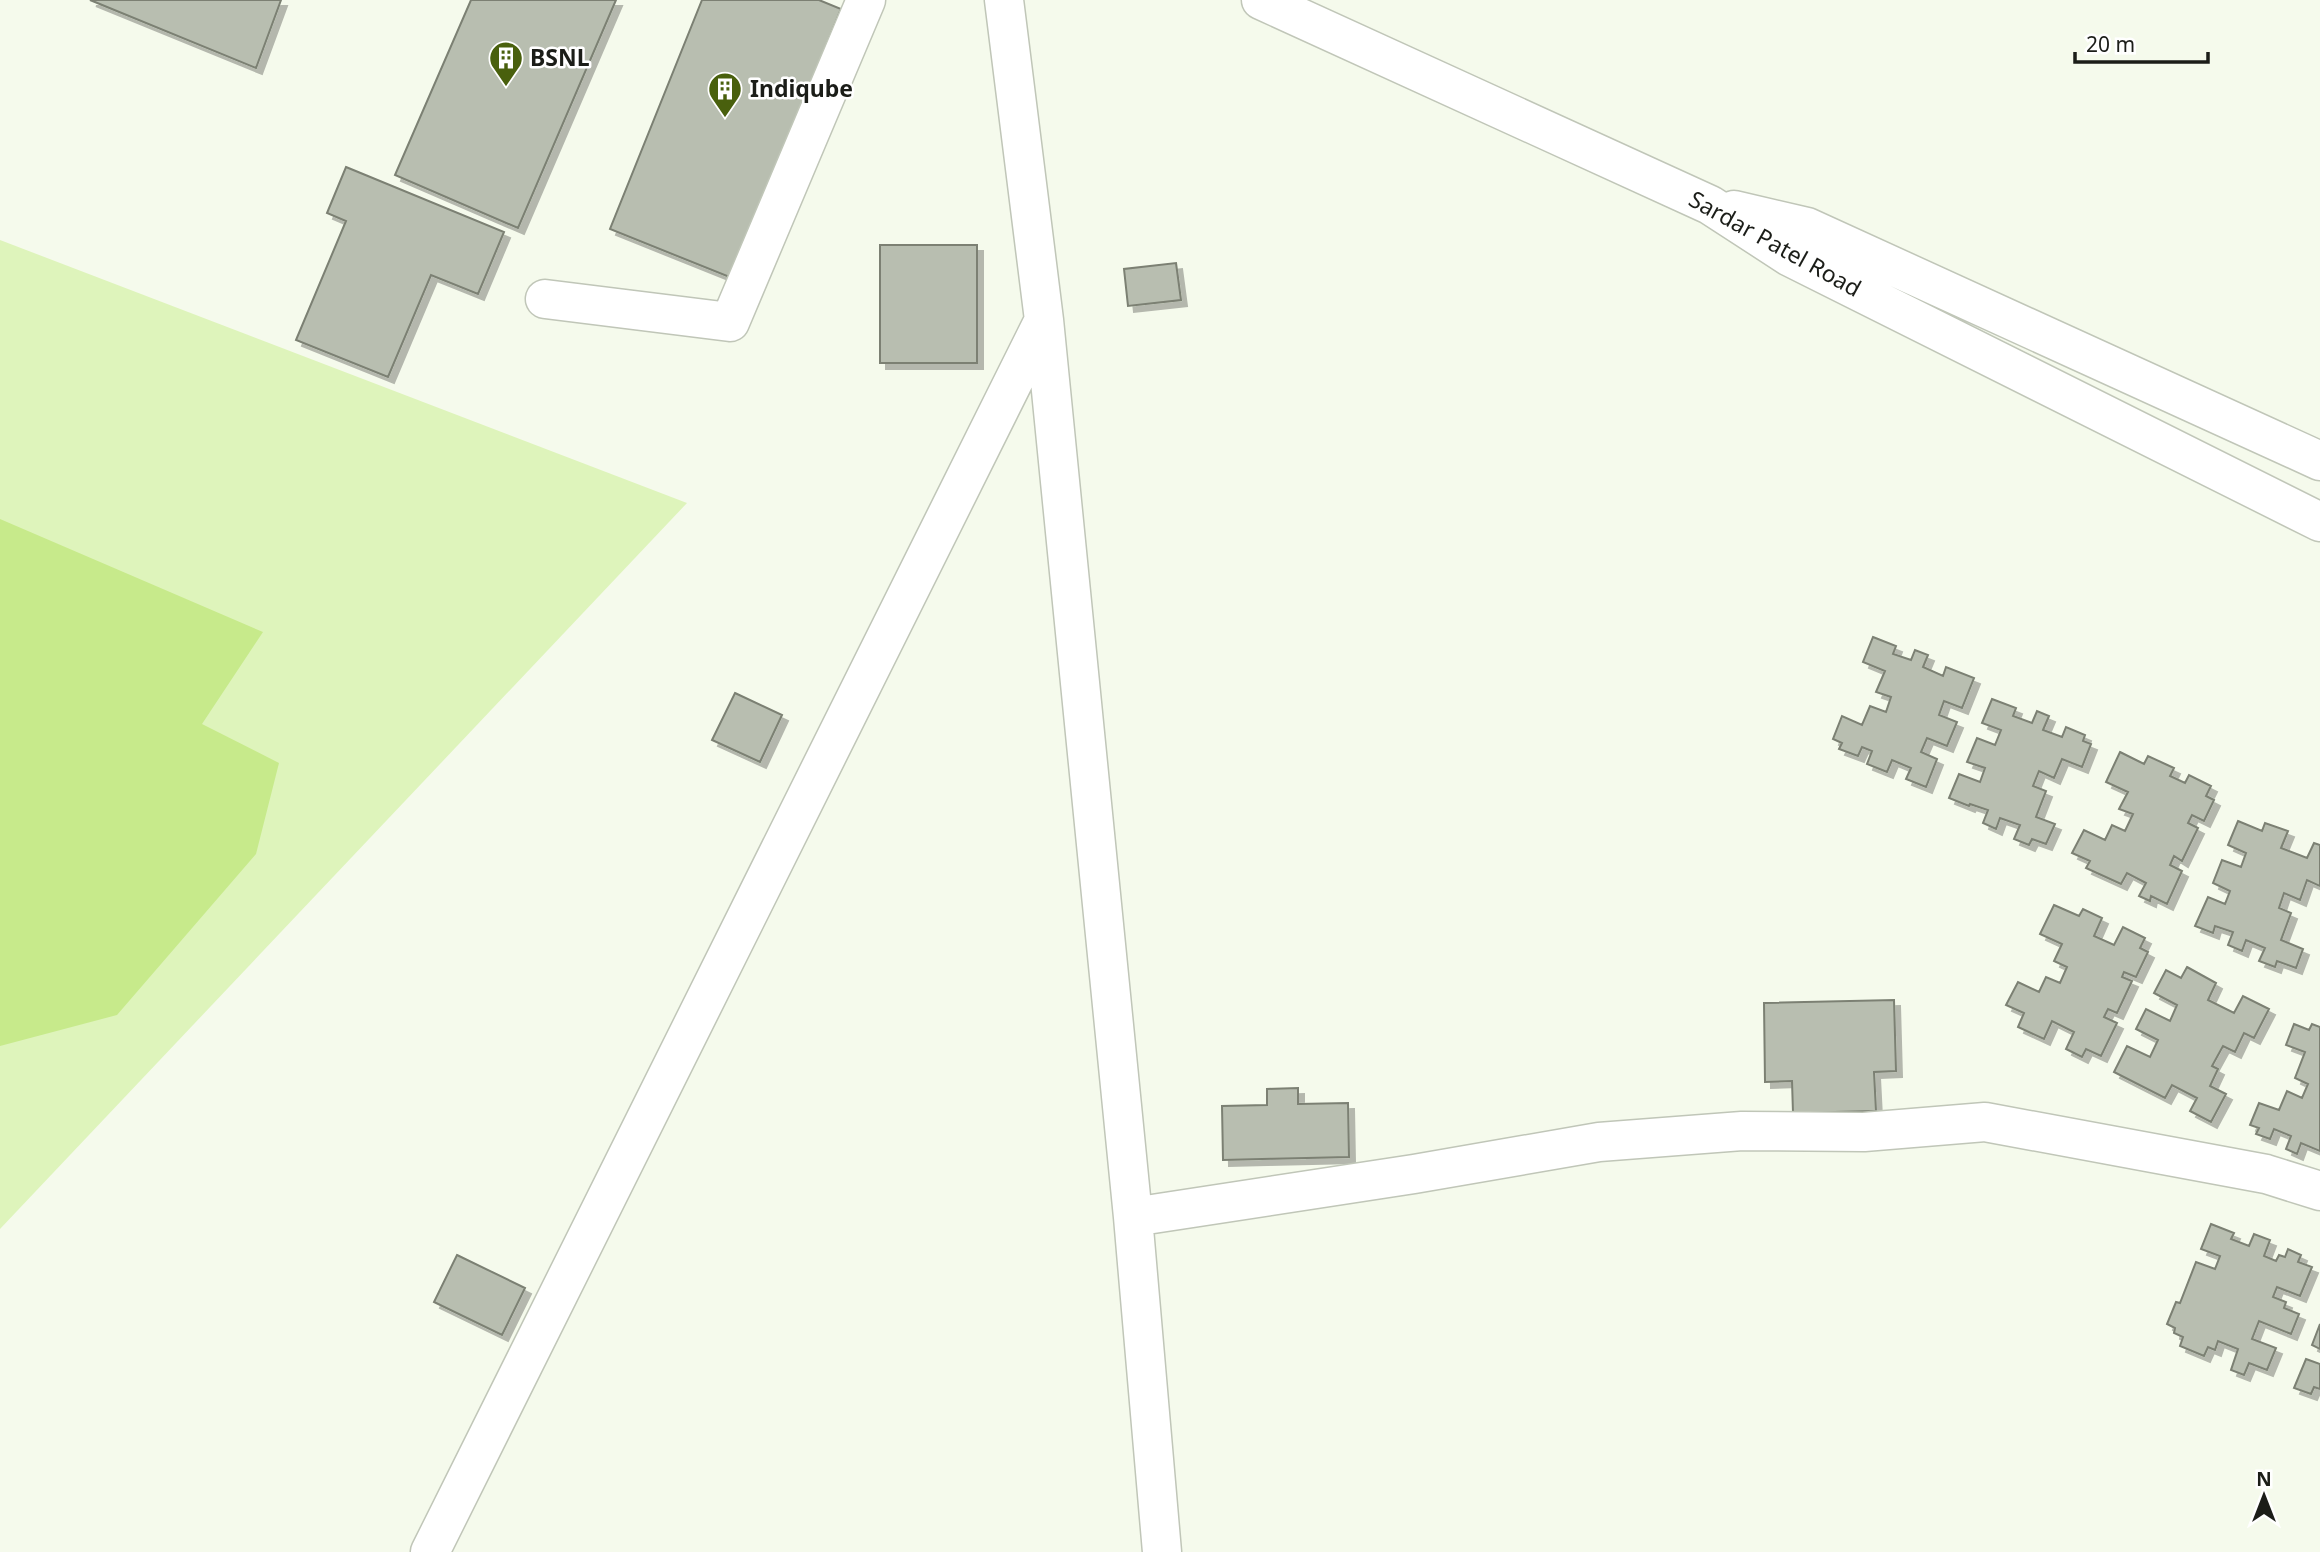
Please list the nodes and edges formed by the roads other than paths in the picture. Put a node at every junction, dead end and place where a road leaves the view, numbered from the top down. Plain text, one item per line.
1 (866, 0) edge
2 (1004, 0) edge
3 (1262, 0) edge
4 (1710, 205) junction
5 (545, 299) dead end
6 (1044, 320) junction
7 (2320, 461) edge
8 (2320, 522) edge
9 (2320, 1191) edge
10 (1133, 1217) junction
11 (430, 1552) edge
12 (1162, 1552) edge

1 - 5 main road
2 - 6 main road
3 - 4 main road, Sardar Patel Road
4 - 7 main road
4 - 8 main road, Sardar Patel Road
6 - 10 main road
6 - 11 main road
9 - 10 main road
10 - 12 main road

